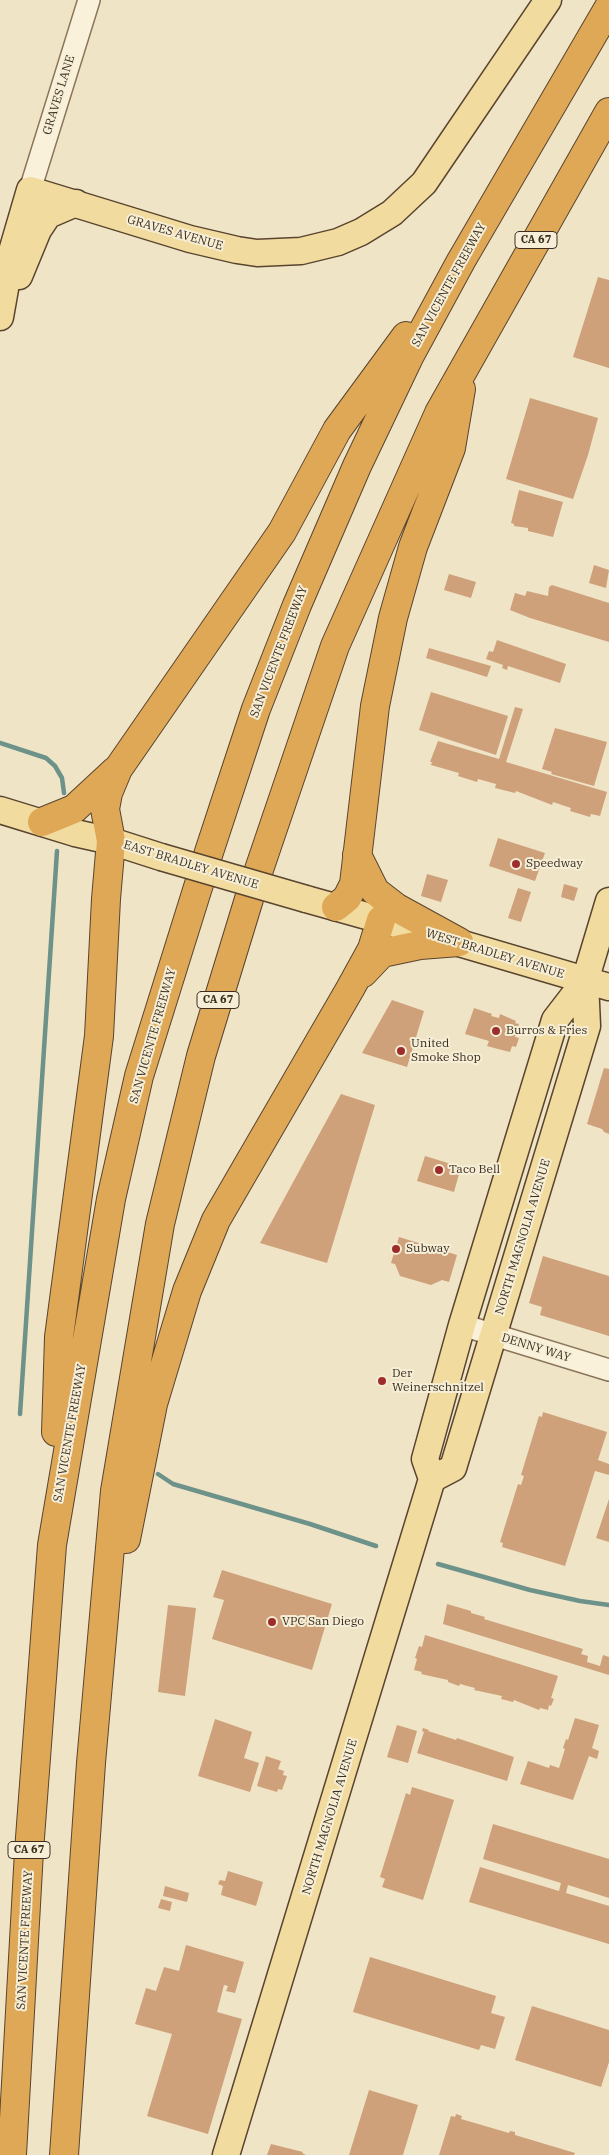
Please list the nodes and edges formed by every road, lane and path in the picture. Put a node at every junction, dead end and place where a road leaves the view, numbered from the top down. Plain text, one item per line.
1 (89, 0) edge
2 (548, 0) edge
3 (609, 7) edge
4 (609, 112) edge
5 (30, 190) junction
6 (76, 203) junction
7 (461, 261) junction
8 (5, 283) junction
9 (0, 317) edge
10 (464, 368) junction
11 (118, 769) junction
12 (0, 810) edge
13 (42, 822) junction
14 (111, 841) junction
15 (357, 855) junction
16 (609, 901) edge
17 (336, 907) junction
18 (382, 920) junction
19 (459, 942) junction
20 (597, 984) edge
21 (350, 989) junction
22 (462, 1325) junction
23 (494, 1335) junction
24 (609, 1370) edge
25 (432, 1479) junction
26 (52, 1546) junction
27 (100, 1668) junction
28 (12, 2155) edge
29 (64, 2155) edge
30 (226, 2155) edge

1 - 5 street, GRAVES LANE
2 - 6 main road, GRAVES AVENUE
3 - 7 highway, SAN VICENTE FREEWAY / CA 67
4 - 10 highway, CA 67
5 - 6 main road, GRAVES AVENUE
5 - 8 main road
6 - 8 main road
7 - 11 highway
7 - 26 highway, SAN VICENTE FREEWAY / CA 67
8 - 9 main road
10 - 15 highway
10 - 27 highway, CA 67
11 - 13 highway
11 - 14 highway
12 - 13 main road, EAST BRADLEY AVENUE
13 - 14 main road, EAST BRADLEY AVENUE
14 - 17 main road, EAST BRADLEY AVENUE, bridge
14 - 26 highway
15 - 17 highway
15 - 19 highway
16 - 20 main road, NORTH MAGNOLIA AVENUE
17 - 18 main road, EAST BRADLEY AVENUE
18 - 19 main road, WEST BRADLEY AVENUE
18 - 21 highway
19 - 20 main road, WEST BRADLEY AVENUE
19 - 21 highway
20 - 22 main road, NORTH MAGNOLIA AVENUE
20 - 23 main road, NORTH MAGNOLIA AVENUE
21 - 27 highway
22 - 23 street, DENNY WAY
22 - 25 main road, NORTH MAGNOLIA AVENUE
23 - 24 street, DENNY WAY
23 - 25 main road, NORTH MAGNOLIA AVENUE
25 - 30 main road, NORTH MAGNOLIA AVENUE
26 - 28 highway, SAN VICENTE FREEWAY / CA 67
27 - 29 highway, CA 67

